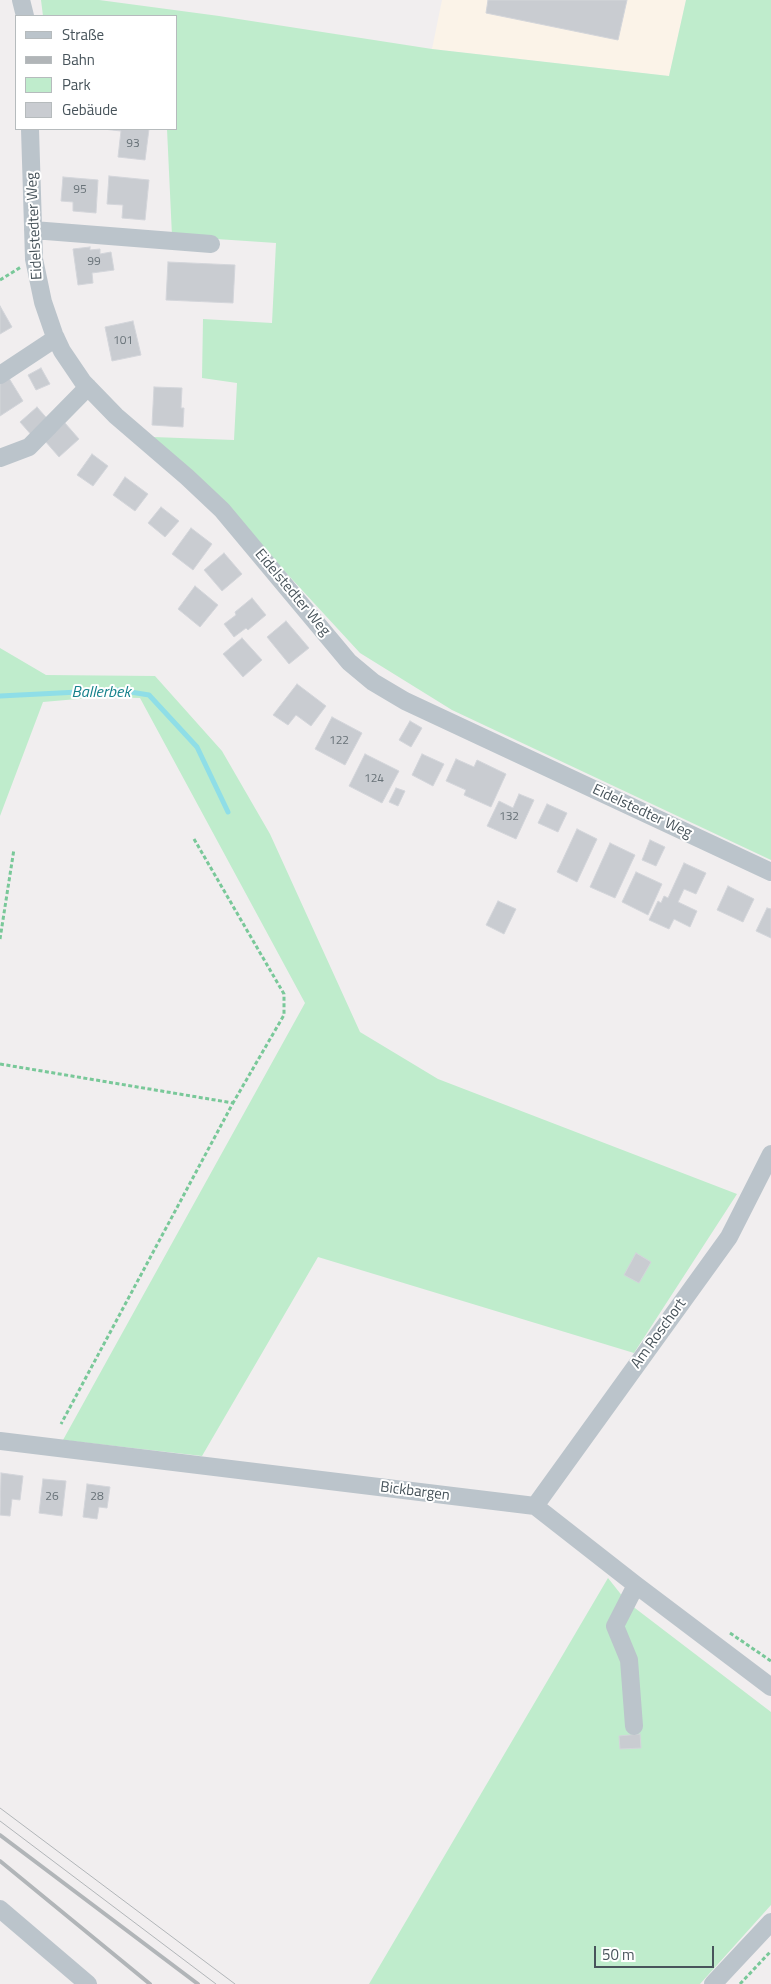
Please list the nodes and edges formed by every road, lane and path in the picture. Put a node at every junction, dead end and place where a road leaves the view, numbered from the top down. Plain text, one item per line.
1 (21, 0) edge
2 (25, 15) edge
3 (30, 130) edge
4 (33, 230) junction
5 (211, 244) dead end
6 (34, 259) junction
7 (0, 280) edge
8 (56, 338) junction
9 (0, 375) edge
10 (88, 387) junction
11 (0, 458) edge
12 (194, 840) dead end
13 (14, 849) dead end
14 (771, 872) edge
15 (0, 939) edge
16 (0, 1064) edge
17 (233, 1103) junction
18 (771, 1154) edge
19 (60, 1424) dead end
20 (0, 1442) edge
21 (535, 1506) junction
22 (636, 1586) junction
23 (725, 1630) dead end
24 (771, 1662) edge
25 (771, 1687) edge
26 (634, 1726) dead end
27 (0, 1909) edge
28 (771, 1922) edge
29 (771, 1952) edge
30 (88, 1984) edge
31 (713, 1984) edge
32 (740, 1984) edge

1 - 2 street
3 - 4 street, Eidelstedter Weg
4 - 5 street
4 - 6 street, Eidelstedter Weg
6 - 7 path
6 - 8 street, Eidelstedter Weg
8 - 9 street
8 - 10 street, Eidelstedter Weg
10 - 11 street
10 - 14 street, Eidelstedter Weg
12 - 17 path
13 - 15 path
16 - 17 path
17 - 19 path
18 - 21 street, Am Roschort
20 - 21 street, Bickbargen
21 - 22 street
22 - 25 street
22 - 26 street
23 - 24 path
27 - 30 street
28 - 31 street
29 - 32 path

